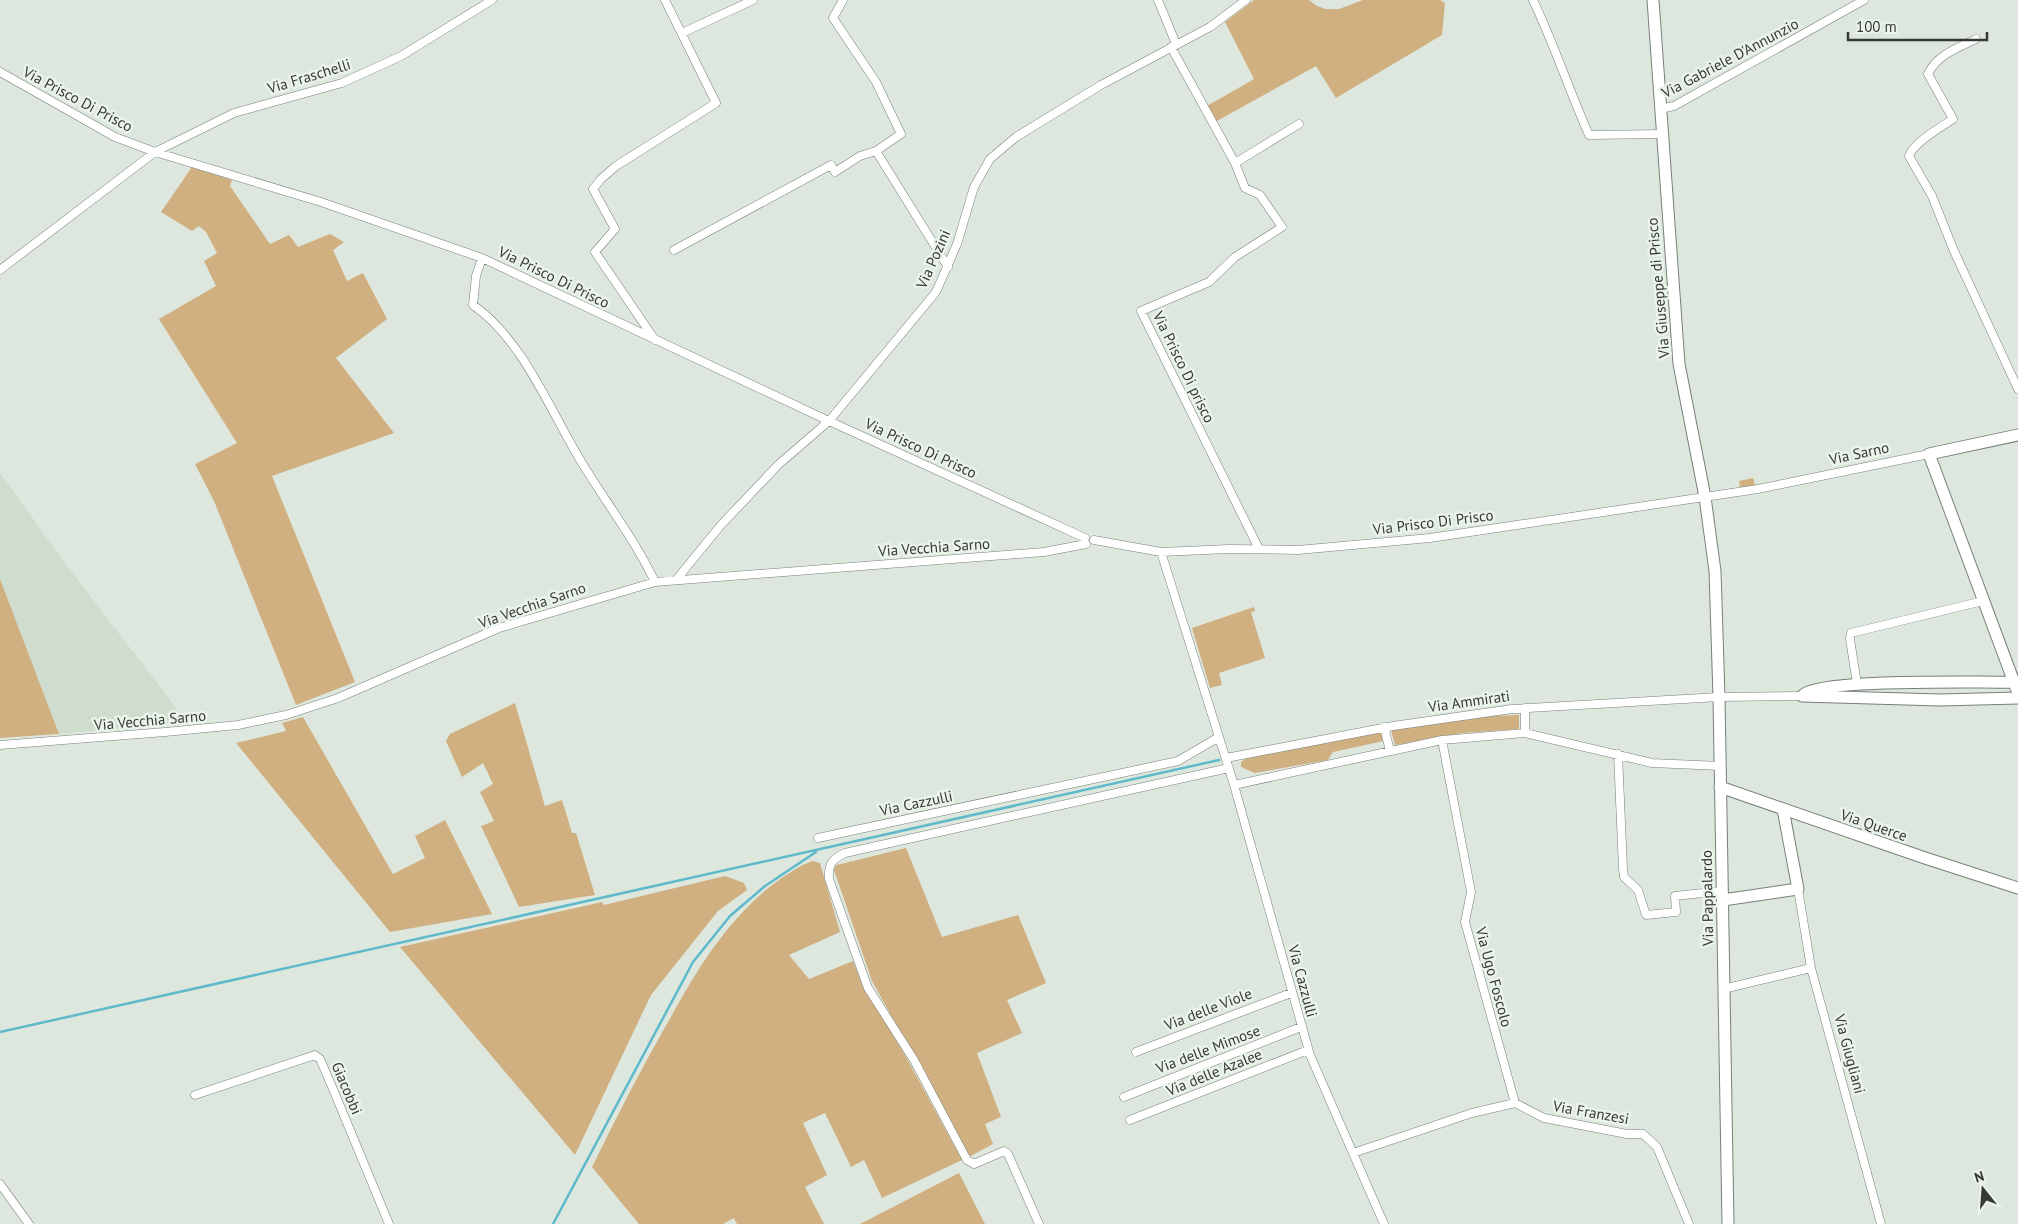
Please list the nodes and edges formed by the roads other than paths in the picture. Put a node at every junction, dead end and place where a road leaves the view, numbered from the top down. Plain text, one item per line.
1 (492, 0) edge
2 (665, 0) edge
3 (753, 0) edge
4 (843, 0) edge
5 (1158, 0) edge
6 (1246, 0) edge
7 (1533, 0) edge
8 (1653, 0) edge
9 (1864, 0) edge
10 (682, 33) junction
11 (1976, 39) dead end
12 (1174, 46) junction
13 (0, 72) edge
14 (1660, 109) junction
15 (1299, 124) dead end
16 (1662, 134) junction
17 (876, 151) junction
18 (155, 152) junction
19 (1235, 163) junction
20 (674, 250) dead end
21 (482, 258) junction
22 (948, 267) junction
23 (0, 270) edge
24 (655, 340) junction
25 (2018, 389) edge
26 (828, 422) junction
27 (2018, 435) edge
28 (1929, 454) junction
29 (1705, 497) junction
30 (1094, 540) joint
31 (1085, 541) junction
32 (1260, 549) junction
33 (1161, 552) junction
34 (1715, 571) joint
35 (676, 580) junction
36 (655, 582) junction
37 (1984, 601) junction
38 (1857, 684) junction
39 (2017, 686) edge
40 (1802, 696) junction
41 (1719, 697) junction
42 (2018, 698) edge
43 (1526, 708) junction
44 (1384, 727) junction
45 (1525, 733) junction
46 (1219, 737) junction
47 (1442, 740) junction
48 (0, 744) edge
49 (1390, 751) junction
50 (1618, 754) junction
51 (1226, 758) junction
52 (1720, 766) junction
53 (1229, 768) junction
54 (1234, 785) junction
55 (1720, 787) junction
56 (1783, 809) junction
57 (818, 838) dead end
58 (2018, 888) edge
59 (1798, 889) junction
60 (1722, 895) junction
61 (1811, 968) junction
62 (1724, 989) junction
63 (1291, 993) junction
64 (1301, 1027) junction
65 (1308, 1050) junction
66 (1136, 1052) dead end
67 (195, 1096) dead end
68 (1124, 1097) dead end
69 (1515, 1103) junction
70 (1130, 1120) dead end
71 (1353, 1153) junction
72 (0, 1184) edge
73 (29, 1224) edge
74 (389, 1224) edge
75 (1039, 1224) edge
76 (1384, 1224) edge
77 (1689, 1224) edge
78 (1728, 1224) edge
79 (1882, 1224) edge

1 - 18 street, Via Fraschelli
2 - 10 street
3 - 10 street
4 - 17 street
5 - 12 street
6 - 12 street, Via Pozini
7 - 16 street
8 - 14 street, Via Giuseppe di Prisco
9 - 14 street, Via Gabriele D'Annunzio
10 - 24 street
11 - 25 street
12 - 19 street
12 - 22 street, Via Pozini
13 - 18 street, Via Prisco Di Prisco
14 - 16 street, Via Giuseppe di Prisco
15 - 19 street
16 - 29 street, Via Giuseppe di Prisco
17 - 20 street
17 - 22 street
18 - 21 street, Via Prisco Di Prisco
18 - 23 street, Via Fraschelli
19 - 32 street, Via Prisco Di prisco
21 - 24 street, Via Prisco Di Prisco
21 - 36 street
22 - 26 street, Via Pozini
24 - 26 street, Via Prisco Di Prisco
26 - 31 street, Via Prisco Di Prisco
26 - 35 street, Via Pozini
27 - 28 street, Via Sarno
28 - 29 street, Via Sarno
28 - 37 street
29 - 32 street, Via Prisco Di Prisco
29 - 34 street, Via Giuseppe di Prisco
30 - 31 street, Via Vecchia Sarno
30 - 33 street, Via Prisco Di Prisco
31 - 35 street, Via Vecchia Sarno
32 - 33 street, Via Prisco Di Prisco
33 - 46 street, Via Cazzulli
34 - 41 street, Via Pappalardo
35 - 36 street, Via Vecchia Sarno
36 - 48 street, Via Vecchia Sarno
37 - 38 street
37 - 39 street
38 - 39 street
38 - 40 street
40 - 41 street, Via Ammirati
40 - 42 street
41 - 43 street, Via Ammirati
41 - 52 street, Via Pappalardo
43 - 44 street, Via Ammirati
43 - 45 street
44 - 49 street
44 - 51 street, Via Ammirati
45 - 47 street
45 - 50 street
46 - 51 street, Via Cazzulli
46 - 57 street, Via Cazzulli
47 - 49 street
47 - 69 street, Via Ugo Foscolo
49 - 54 street
50 - 52 street
50 - 60 street
51 - 53 street, Via Cazzulli
52 - 55 street, Via Pappalardo
53 - 54 street, Via Cazzulli
53 - 75 street
54 - 63 street, Via Cazzulli
55 - 56 street, Via Querce
55 - 60 street, Via Pappalardo
56 - 58 street, Via Querce
56 - 59 street, Via Giugliani
59 - 60 street
59 - 61 street, Via Giugliani
60 - 62 street, Via Pappalardo
61 - 62 street
61 - 79 street, Via Giugliani
62 - 78 street, Via Pappalardo
63 - 64 street, Via Cazzulli
63 - 66 street, Via delle Viole
64 - 65 street, Via Cazzulli
64 - 68 street, Via delle Mimose
65 - 70 street, Via delle Azalee
65 - 71 street, Via Cazzulli
67 - 74 street, Giacobbi
69 - 71 street
69 - 77 street, Via Franzesi
71 - 76 street, Via Cazzulli
72 - 73 street

